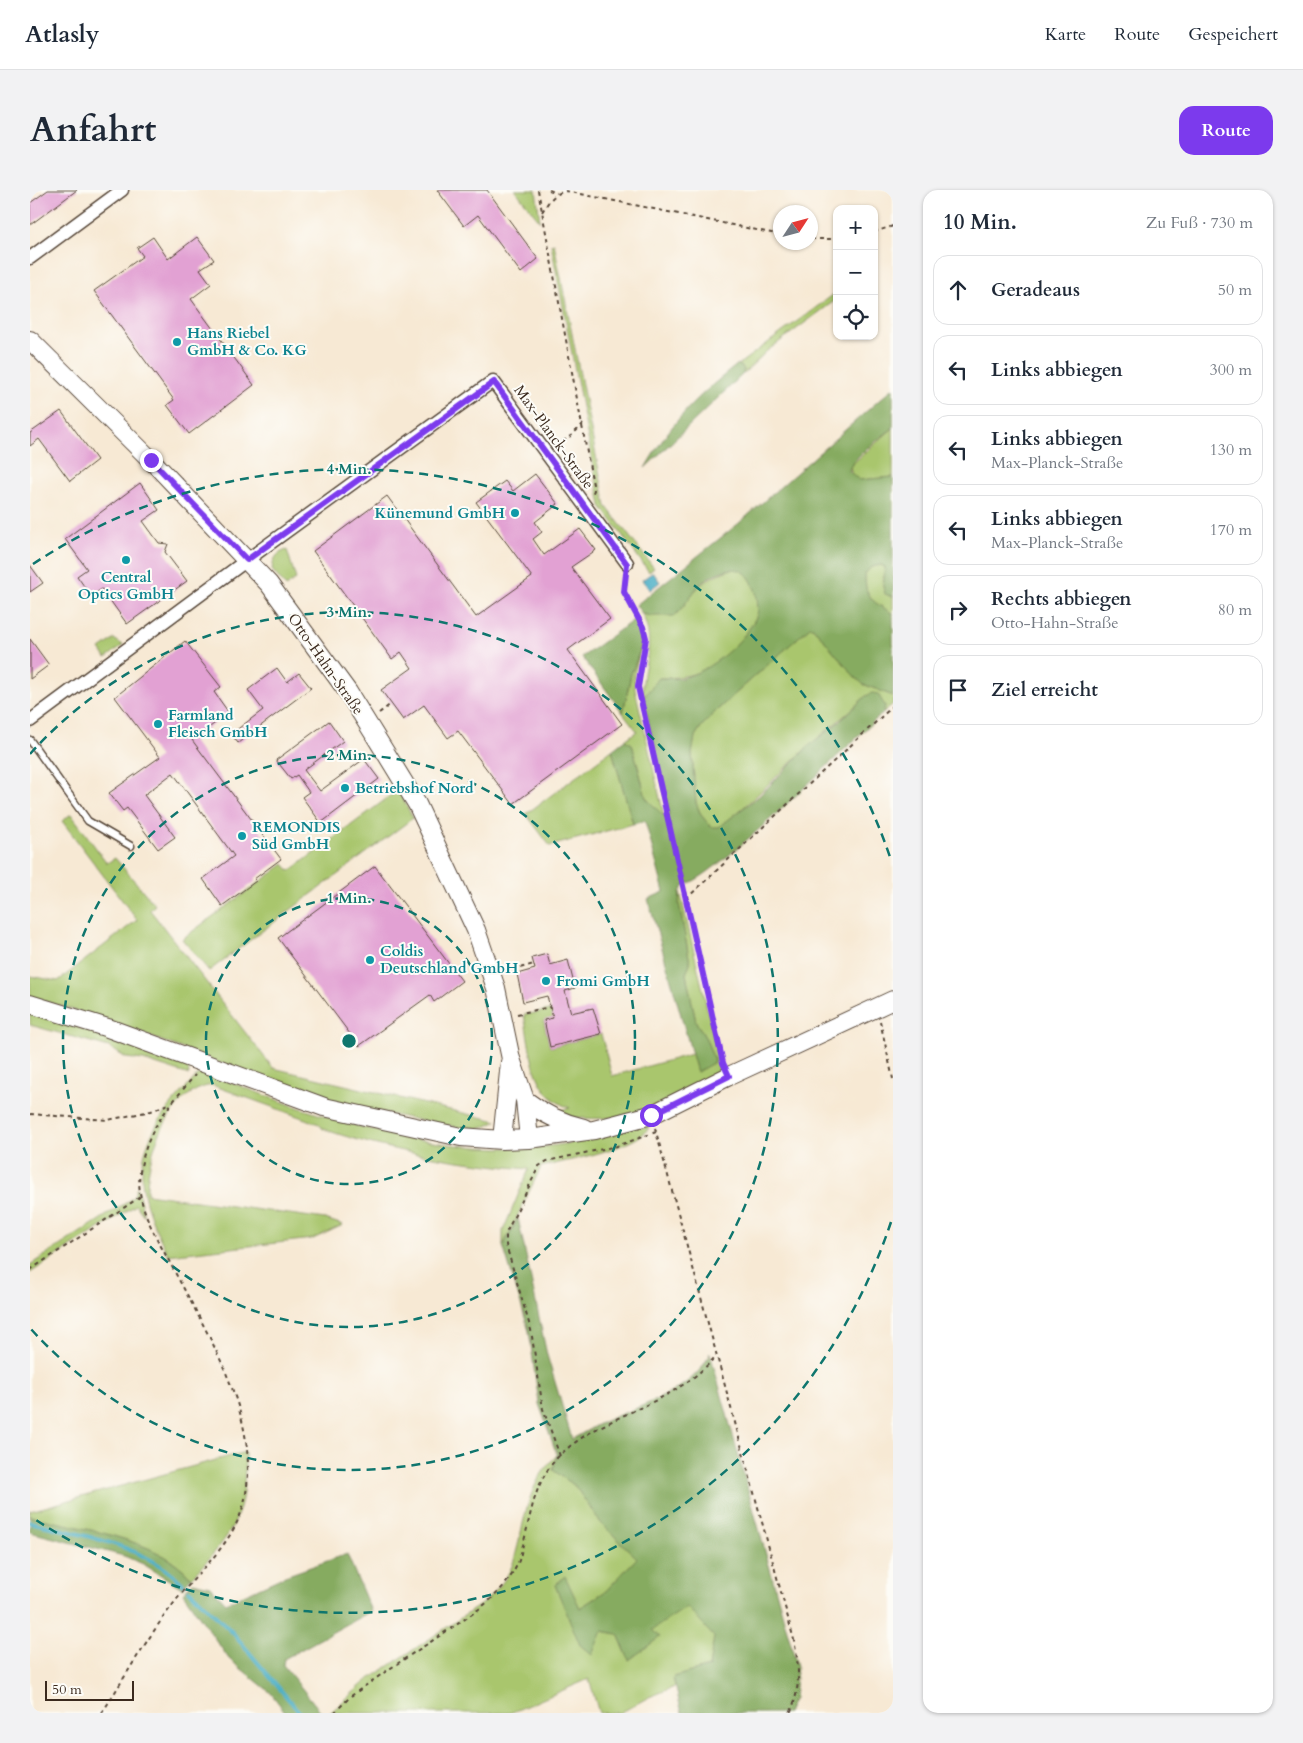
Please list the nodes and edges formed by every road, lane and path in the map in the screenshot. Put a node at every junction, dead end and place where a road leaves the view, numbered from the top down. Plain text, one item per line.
1 (122, 190) edge
2 (538, 190) edge
3 (550, 190) edge
4 (558, 193) junction
5 (542, 212) junction
6 (893, 226) edge
7 (878, 231) edge
8 (773, 234) edge
9 (818, 239) edge
10 (833, 239) edge
11 (30, 258) edge
12 (30, 340) edge
13 (583, 424) junction
14 (546, 452) junction
15 (586, 508) junction
16 (247, 560) junction
17 (627, 564) joint
18 (893, 706) edge
19 (30, 721) edge
20 (30, 740) edge
21 (131, 846) dead end
22 (685, 899) junction
23 (534, 964) dead end
24 (492, 976) junction
25 (30, 1004) edge
26 (885, 1004) edge
27 (550, 1007) dead end
28 (503, 1018) junction
29 (511, 1059) junction
30 (204, 1064) junction
31 (729, 1076) junction
32 (893, 1078) edge
33 (525, 1100) junction
34 (170, 1104) junction
35 (30, 1114) edge
36 (651, 1115) junction
37 (594, 1130) junction
38 (656, 1132) junction
39 (529, 1139) junction
40 (502, 1140) junction
41 (140, 1197) junction
42 (30, 1270) edge
43 (716, 1356) junction
44 (560, 1456) junction
45 (102, 1713) edge
46 (334, 1713) edge
47 (790, 1713) edge

1 - 11 street
2 - 5 path
3 - 4 path
4 - 5 path
4 - 8 path
5 - 13 path
6 - 7 path
9 - 10 path
12 - 16 street, Otto-Hahn-Straße
13 - 14 path
13 - 15 path
14 - 15 street, Max-Planck-Straße
14 - 16 street, Max-Planck-Straße
15 - 17 street, Max-Planck-Straße
16 - 19 street, Max-Planck-Straße
16 - 24 street, Otto-Hahn-Straße
17 - 22 path
18 - 22 path
20 - 21 lane
22 - 31 path
23 - 24 path
24 - 28 street, Otto-Hahn-Straße
25 - 30 street
26 - 31 street
26 - 32 path
27 - 28 path
28 - 29 street, Otto-Hahn-Straße
29 - 33 street
29 - 40 street
30 - 34 path
30 - 40 street
31 - 36 street
33 - 37 street
33 - 39 street
34 - 35 path
34 - 41 path
36 - 37 street
36 - 38 path
37 - 39 street
38 - 43 path
38 - 44 path
39 - 40 street
41 - 42 path
41 - 45 path
43 - 44 path
43 - 47 path
44 - 46 path

